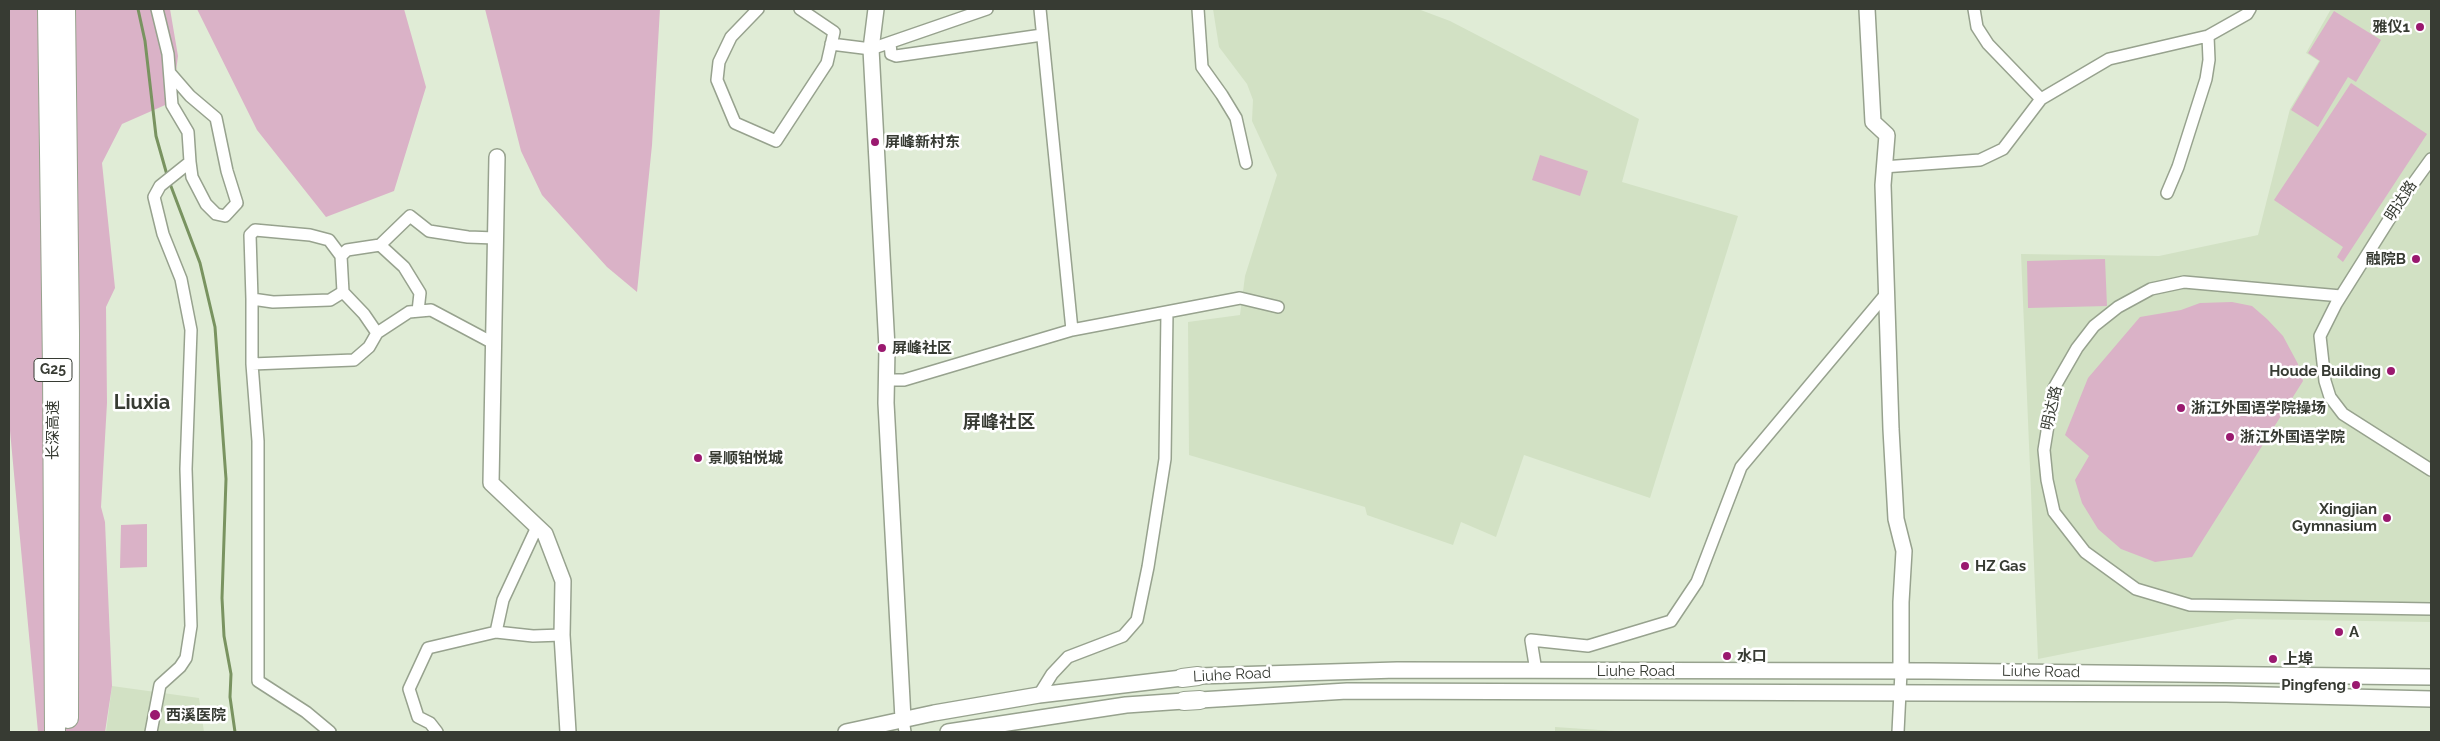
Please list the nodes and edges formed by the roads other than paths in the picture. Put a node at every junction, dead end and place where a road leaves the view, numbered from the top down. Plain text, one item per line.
1 (48, 9) edge
2 (64, 9) edge
3 (157, 9) edge
4 (758, 9) edge
5 (800, 9) edge
6 (876, 9) edge
7 (988, 9) edge
8 (1040, 9) edge
9 (1198, 9) edge
10 (1868, 9) edge
11 (1974, 9) edge
12 (2250, 9) edge
13 (1042, 35) junction
14 (2208, 36) junction
15 (890, 42) junction
16 (831, 44) junction
17 (871, 49) junction
18 (170, 73) junction
19 (2042, 99) junction
20 (497, 157) dead end
21 (2431, 159) edge
22 (1246, 163) dead end
23 (186, 166) junction
24 (1883, 167) junction
25 (2167, 193) dead end
26 (495, 238) junction
27 (380, 245) junction
28 (341, 256) junction
29 (343, 292) junction
30 (1886, 294) junction
31 (2341, 296) junction
32 (252, 299) junction
33 (1278, 307) dead end
34 (418, 311) junction
35 (1167, 312) junction
36 (1072, 330) junction
37 (377, 334) junction
38 (493, 343) junction
39 (252, 364) junction
40 (885, 380) junction
41 (2431, 470) edge
42 (537, 527) junction
43 (2431, 609) edge
44 (496, 632) junction
45 (562, 635) junction
46 (1536, 671) junction
47 (1900, 672) junction
48 (2431, 677) edge
49 (1899, 693) junction
50 (1039, 695) junction
51 (2431, 699) edge
52 (904, 725) edge
53 (55, 732) edge
54 (68, 732) edge
55 (151, 732) edge
56 (330, 732) edge
57 (437, 732) edge
58 (568, 732) edge
59 (846, 732) edge
60 (948, 732) edge
61 (1898, 732) edge

1 - 53 highway, 长深高速 / G25
2 - 54 highway, 长深高速 / G25
3 - 18 street
4 - 16 street
5 - 16 street
6 - 17 main road
7 - 15 street
8 - 13 street
9 - 22 street
10 - 24 main road
11 - 19 street
12 - 14 street
13 - 15 street
13 - 36 street
14 - 19 street
14 - 25 street
15 - 17 street
16 - 17 street
17 - 40 main road
18 - 23 street
18 - 23 street
19 - 24 street
20 - 26 main road
21 - 31 street, 明达路
23 - 55 street
24 - 30 main road
26 - 27 street
26 - 38 main road
27 - 28 street
27 - 34 street
28 - 29 street
28 - 32 street
29 - 32 street
29 - 37 street
30 - 46 street
30 - 47 main road
31 - 41 street
31 - 43 street, 明达路
32 - 39 street
33 - 35 street
34 - 37 street
34 - 38 street
35 - 36 street
35 - 50 street
36 - 40 street
37 - 39 street
38 - 42 main road
39 - 56 street
40 - 52 main road
42 - 44 street
42 - 45 main road
44 - 45 street
44 - 57 street
45 - 58 main road
46 - 47 main road, Liuhe Road
46 - 50 main road, Liuhe Road
47 - 48 main road, Liuhe Road
47 - 49 street
49 - 51 main road, Liuhe Road
49 - 60 main road, Liuhe Road
49 - 61 street
50 - 52 main road, Liuhe Road
52 - 59 main road, Liuhe Road

